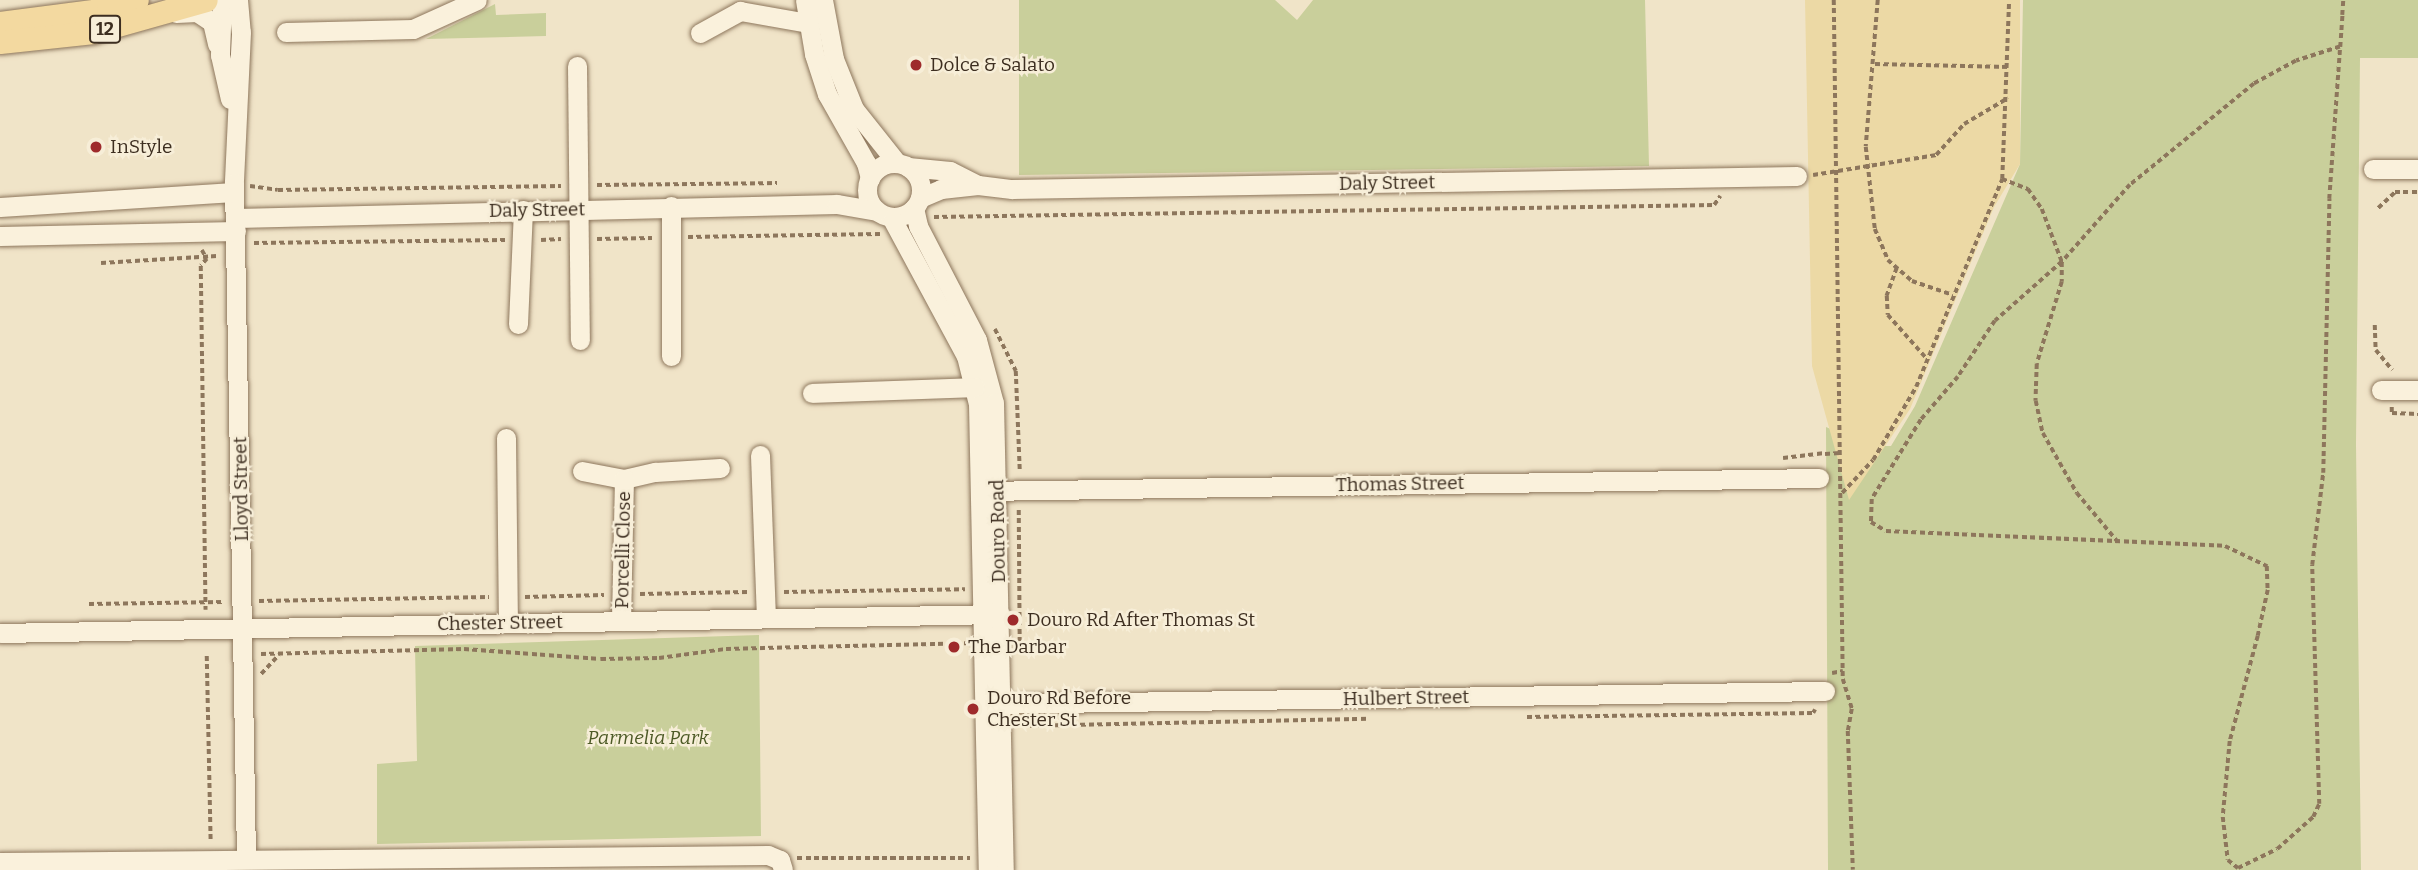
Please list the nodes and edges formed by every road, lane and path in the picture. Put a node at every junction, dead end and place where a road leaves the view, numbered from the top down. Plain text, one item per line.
1 (137, 0) edge
2 (206, 0) edge
3 (222, 0) edge
4 (238, 0) edge
5 (477, 0) edge
6 (805, 0) edge
7 (823, 0) edge
8 (1834, 0) edge
9 (1878, 0) edge
10 (2009, 0) edge
11 (2343, 0) edge
12 (167, 14) junction
13 (0, 23) edge
14 (808, 23) junction
15 (286, 32) dead end
16 (700, 33) dead end
17 (0, 42) edge
18 (2340, 47) junction
19 (220, 55) junction
20 (1875, 64) junction
21 (577, 66) dead end
22 (2009, 67) junction
23 (2008, 98) junction
24 (234, 120) junction
25 (902, 165) junction
26 (1867, 168) junction
27 (2373, 169) dead end
28 (2418, 169) edge
29 (1834, 175) junction
30 (1797, 176) dead end
31 (1733, 177) junction
32 (2002, 179) junction
33 (868, 183) junction
34 (978, 185) junction
35 (364, 188) dead end
36 (244, 189) junction
37 (2418, 192) edge
38 (917, 203) junction
39 (837, 204) junction
40 (671, 206) junction
41 (0, 207) edge
42 (2378, 208) dead end
43 (577, 209) junction
44 (523, 211) junction
45 (884, 221) junction
46 (236, 225) junction
47 (938, 228) dead end
48 (201, 233) junction
49 (0, 236) edge
50 (671, 238) junction
51 (578, 239) junction
52 (522, 240) junction
53 (236, 251) junction
54 (207, 259) junction
55 (2062, 262) junction
56 (101, 263) dead end
57 (1897, 268) junction
58 (1953, 295) junction
59 (988, 316) dead end
60 (518, 324) dead end
61 (2375, 325) dead end
62 (580, 340) dead end
63 (671, 356) dead end
64 (1927, 359) junction
65 (975, 387) junction
66 (2418, 390) edge
67 (2388, 391) junction
68 (812, 393) dead end
69 (2418, 414) edge
70 (506, 438) dead end
71 (760, 455) dead end
72 (720, 468) dead end
73 (582, 471) dead end
74 (1018, 472) dead end
75 (1819, 478) dead end
76 (624, 479) junction
77 (990, 491) junction
78 (1840, 494) junction
79 (2118, 542) junction
80 (251, 601) junction
81 (206, 603) junction
82 (89, 604) dead end
83 (992, 614) junction
84 (766, 618) junction
85 (621, 621) junction
86 (508, 622) junction
87 (244, 628) junction
88 (220, 629) junction
89 (0, 633) edge
90 (968, 643) dead end
91 (244, 649) junction
92 (279, 655) junction
93 (207, 656) dead end
94 (260, 674) dead end
95 (1825, 691) dead end
96 (994, 704) junction
97 (211, 846) dead end
98 (246, 858) junction
99 (0, 862) edge
100 (569, 863) edge
101 (104, 864) edge
102 (373, 864) edge
103 (781, 865) edge
104 (983, 867) edge
105 (1004, 870) edge
106 (1853, 870) edge

1 - 13 main road, 12
2 - 12 main road, 12
3 - 19 street
4 - 24 street
5 - 15 street
6 - 14 street
7 - 25 street
8 - 29 path
9 - 20 path
10 - 22 path
11 - 18 path
12 - 17 main road, 12
12 - 19 street
14 - 16 street
14 - 33 street
18 - 55 path
18 - 79 path
19 - 24 street
20 - 22 path
20 - 26 path
21 - 43 street
22 - 23 path
23 - 26 path
23 - 32 path
24 - 36 street, Lloyd Street
25 - 33 street
25 - 34 street, Daly Street
25 - 38 street
26 - 29 path
26 - 57 path
27 - 28 street
29 - 78 path
30 - 31 street, Daly Street
31 - 34 street, Daly Street
31 - 47 path
32 - 55 path
32 - 58 path
33 - 39 street, Daly Street
33 - 45 street
34 - 38 street, Daly Street
35 - 36 path
36 - 41 street
36 - 46 street, Lloyd Street
37 - 42 path
38 - 45 street
38 - 77 street, Douro Road
39 - 40 street, Daly Street
39 - 45 street, Daly Street
40 - 43 street, Daly Street
40 - 50 street
43 - 44 street, Daly Street
43 - 51 street
44 - 46 street, Daly Street
44 - 52 street
45 - 50 path
45 - 65 street, Douro Road
46 - 48 street, Daly Street
46 - 53 street, Lloyd Street
48 - 49 street, Daly Street
48 - 54 path
50 - 51 path
50 - 63 street
51 - 52 path
51 - 62 street
52 - 53 path
52 - 60 street
53 - 54 path
53 - 80 street, Lloyd Street
54 - 56 path
54 - 81 path
55 - 79 path
55 - 79 path
57 - 58 path
57 - 64 path
58 - 64 path
59 - 74 path
61 - 67 path
64 - 78 path
65 - 68 street
65 - 77 street, Douro Road
66 - 67 street
67 - 69 path
70 - 86 street
71 - 84 street
72 - 76 street, Porcelli Close
73 - 76 street, Porcelli Close
75 - 77 street, Thomas Street
76 - 85 street, Porcelli Close
77 - 83 street, Douro Road
78 - 106 path
80 - 81 path
80 - 87 street, Lloyd Street
81 - 82 path
81 - 88 path
83 - 84 street, Chester Street
83 - 96 street, Douro Road
84 - 85 street, Chester Street
85 - 86 street, Chester Street
86 - 87 street, Chester Street
87 - 88 street, Chester Street
87 - 91 street, Lloyd Street
88 - 89 street, Chester Street
90 - 92 path
91 - 92 path
91 - 98 street, Lloyd Street
92 - 94 path
93 - 97 path
95 - 96 street, Hulbert Street
96 - 104 street, Douro Road
96 - 105 street, Douro Road
98 - 101 street
98 - 102 street
99 - 101 street
100 - 102 street
100 - 103 street
103 - 104 path

